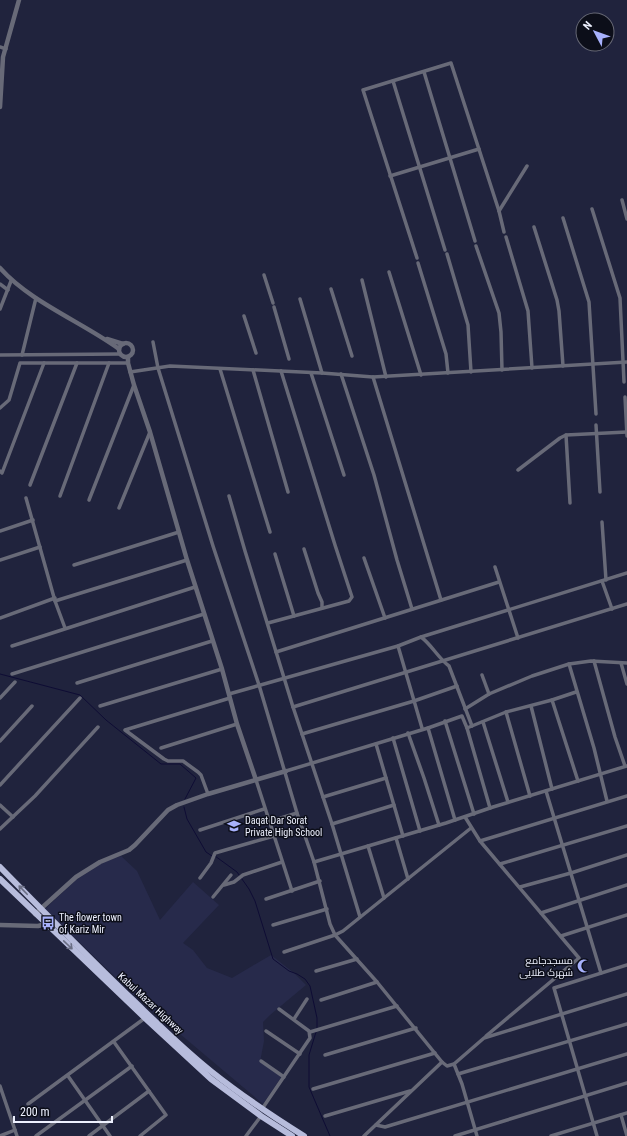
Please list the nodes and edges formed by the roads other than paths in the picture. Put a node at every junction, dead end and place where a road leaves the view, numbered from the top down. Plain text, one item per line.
1 (19, 0) edge
2 (0, 47) edge
3 (6, 49) junction
4 (424, 72) junction
5 (393, 81) junction
6 (0, 107) edge
7 (479, 149) junction
8 (450, 158) junction
9 (527, 166) dead end
10 (420, 167) junction
11 (390, 176) junction
12 (622, 200) dead end
13 (592, 209) dead end
14 (499, 211) junction
15 (563, 218) dead end
16 (627, 219) edge
17 (534, 227) dead end
18 (504, 232) dead end
19 (506, 237) dead end
20 (475, 241) dead end
21 (476, 246) dead end
22 (445, 250) dead end
23 (447, 254) dead end
24 (417, 258) dead end
25 (418, 263) dead end
26 (0, 268) edge
27 (389, 272) dead end
28 (264, 275) dead end
29 (362, 280) dead end
30 (11, 281) junction
31 (0, 284) edge
32 (331, 289) dead end
33 (8, 290) junction
34 (36, 298) junction
35 (300, 299) dead end
36 (0, 309) edge
37 (244, 316) dead end
38 (105, 339) junction
39 (152, 342) dead end
40 (123, 344) junction
41 (119, 352) junction
42 (256, 353) dead end
43 (0, 355) edge
44 (22, 355) junction
45 (352, 356) dead end
46 (128, 357) junction
47 (289, 359) dead end
48 (625, 362) edge
49 (44, 363) junction
50 (77, 363) junction
51 (109, 363) junction
52 (128, 363) junction
53 (592, 365) junction
54 (563, 366) junction
55 (158, 368) junction
56 (220, 368) junction
57 (532, 368) junction
58 (253, 370) junction
59 (502, 370) junction
60 (130, 372) junction
61 (281, 372) junction
62 (471, 372) junction
63 (311, 373) junction
64 (322, 373) junction
65 (448, 373) junction
66 (341, 374) junction
67 (421, 375) junction
68 (373, 377) junction
69 (386, 377) junction
70 (624, 382) dead end
71 (134, 385) junction
72 (625, 397) dead end
73 (0, 408) edge
74 (596, 414) dead end
75 (596, 425) dead end
76 (150, 432) junction
77 (627, 432) edge
78 (597, 434) junction
79 (566, 435) junction
80 (627, 436) edge
81 (518, 470) dead end
82 (0, 471) edge
83 (344, 475) dead end
84 (30, 485) dead end
85 (288, 492) dead end
86 (600, 492) dead end
87 (60, 496) dead end
88 (229, 496) dead end
89 (26, 498) dead end
90 (89, 500) dead end
91 (570, 503) dead end
92 (119, 508) dead end
93 (32, 520) junction
94 (602, 522) dead end
95 (0, 531) edge
96 (179, 532) junction
97 (270, 532) dead end
98 (40, 547) junction
99 (304, 549) dead end
100 (276, 554) dead end
101 (364, 558) dead end
102 (0, 560) edge
103 (187, 560) junction
104 (74, 565) dead end
105 (495, 567) dead end
106 (627, 573) edge
107 (604, 580) junction
108 (499, 582) junction
109 (196, 587) junction
110 (55, 599) junction
111 (441, 600) junction
112 (627, 604) edge
113 (322, 608) junction
114 (412, 609) junction
115 (612, 609) junction
116 (508, 610) junction
117 (204, 614) junction
118 (294, 616) junction
119 (0, 618) edge
120 (385, 618) junction
121 (268, 623) junction
122 (65, 628) junction
123 (421, 637) junction
124 (518, 638) junction
125 (212, 641) junction
126 (12, 646) dead end
127 (398, 646) junction
128 (276, 652) junction
129 (442, 661) junction
130 (594, 661) junction
131 (621, 663) junction
132 (627, 663) edge
133 (569, 664) junction
134 (222, 669) junction
135 (406, 673) junction
136 (12, 674) dead end
137 (482, 675) dead end
138 (285, 678) junction
139 (15, 682) dead end
140 (77, 683) dead end
141 (627, 684) edge
142 (259, 685) junction
143 (457, 686) junction
144 (576, 692) junction
145 (489, 694) junction
146 (229, 696) junction
147 (0, 698) edge
148 (80, 698) dead end
149 (552, 700) junction
150 (414, 701) junction
151 (32, 706) dead end
152 (100, 706) dead end
153 (530, 706) junction
154 (293, 707) junction
155 (465, 709) junction
156 (506, 712) junction
157 (445, 721) junction
158 (484, 722) junction
159 (237, 724) junction
160 (472, 726) junction
161 (98, 727) dead end
162 (422, 728) junction
163 (428, 728) junction
164 (467, 728) junction
165 (408, 733) junction
166 (302, 734) junction
167 (393, 738) junction
168 (0, 741) edge
169 (376, 744) junction
170 (161, 748) dead end
171 (312, 763) junction
172 (626, 766) edge
173 (286, 771) junction
174 (600, 774) junction
175 (386, 778) junction
176 (256, 780) junction
177 (578, 781) junction
178 (0, 785) edge
179 (552, 789) junction
180 (546, 791) junction
181 (208, 794) junction
182 (530, 796) junction
183 (627, 796) edge
184 (323, 797) junction
185 (508, 802) junction
186 (607, 802) junction
187 (0, 805) edge
188 (394, 806) junction
189 (490, 808) junction
190 (264, 809) junction
191 (297, 812) junction
192 (474, 814) junction
193 (13, 817) junction
194 (465, 817) junction
195 (555, 818) junction
196 (455, 820) junction
197 (268, 822) junction
198 (332, 824) junction
199 (439, 825) junction
200 (627, 826) edge
201 (471, 828) junction
202 (0, 829) edge
203 (200, 830) dead end
204 (420, 831) junction
205 (274, 836) junction
206 (403, 836) junction
207 (396, 838) junction
208 (480, 841) junction
209 (563, 845) junction
210 (368, 846) junction
211 (341, 854) junction
212 (627, 855) edge
213 (282, 862) junction
214 (314, 862) junction
215 (500, 864) junction
216 (0, 867) edge
217 (571, 873) junction
218 (231, 875) dead end
219 (200, 878) dead end
220 (0, 879) edge
221 (408, 879) junction
222 (320, 881) junction
223 (224, 885) junction
224 (627, 885) edge
225 (520, 887) junction
226 (292, 891) junction
227 (213, 897) dead end
228 (266, 898) dead end
229 (384, 898) junction
230 (578, 901) junction
231 (41, 909) junction
232 (327, 909) junction
233 (541, 912) junction
234 (35, 914) junction
235 (627, 915) edge
236 (360, 917) junction
237 (50, 918) junction
238 (45, 923) junction
239 (0, 925) edge
240 (273, 925) dead end
241 (588, 928) junction
242 (335, 935) junction
243 (561, 936) junction
244 (284, 952) dead end
245 (357, 959) junction
246 (627, 965) edge
247 (316, 971) dead end
248 (601, 973) junction
249 (102, 974) junction
250 (377, 982) junction
251 (627, 994) edge
252 (307, 999) dead end
253 (130, 1000) junction
254 (321, 1000) dead end
255 (397, 1006) junction
256 (279, 1009) dead end
257 (561, 1015) junction
258 (145, 1018) junction
259 (294, 1019) junction
260 (627, 1024) edge
261 (416, 1028) junction
262 (266, 1031) dead end
263 (311, 1031) junction
264 (484, 1038) junction
265 (114, 1042) junction
266 (569, 1042) junction
267 (435, 1053) junction
268 (188, 1054) junction
269 (300, 1054) junction
270 (627, 1054) edge
271 (325, 1055) dead end
272 (262, 1061) dead end
273 (442, 1062) junction
274 (454, 1064) junction
275 (132, 1066) junction
276 (578, 1069) junction
277 (458, 1074) junction
278 (68, 1076) junction
279 (284, 1077) junction
280 (627, 1083) edge
281 (0, 1086) edge
282 (313, 1089) dead end
283 (149, 1091) junction
284 (411, 1091) junction
285 (585, 1096) junction
286 (85, 1100) junction
287 (467, 1102) junction
288 (28, 1104) dead end
289 (262, 1109) junction
290 (627, 1113) edge
291 (620, 1115) junction
292 (265, 1116) junction
293 (325, 1116) dead end
294 (593, 1123) junction
295 (376, 1125) junction
296 (103, 1126) junction
297 (15, 1130) junction
298 (475, 1130) junction
299 (565, 1134) edge
300 (0, 1136) edge
301 (17, 1136) edge
302 (36, 1136) edge
303 (89, 1136) edge
304 (110, 1136) edge
305 (140, 1136) edge
306 (246, 1136) edge
307 (292, 1136) edge
308 (304, 1136) edge
309 (364, 1136) edge
310 (455, 1136) edge
311 (477, 1136) edge
312 (551, 1136) edge
313 (597, 1136) edge
314 (627, 1136) edge

1 - 3 street
2 - 3 street
3 - 6 street
4 - 5 street
4 - 7 street
4 - 8 street
5 - 10 street
5 - 11 street
7 - 8 street
7 - 14 street
8 - 10 street
8 - 20 street
9 - 14 street
10 - 11 street
10 - 22 street
11 - 24 street
12 - 16 street
13 - 48 street
14 - 18 street
15 - 53 street
17 - 54 street
19 - 57 street
21 - 59 street
23 - 62 street
25 - 65 street
26 - 30 street
27 - 67 street
28 - 47 street
29 - 69 street
30 - 33 street
30 - 34 street
31 - 33 street
32 - 45 street
33 - 36 street
34 - 38 street
34 - 44 street
35 - 64 street
37 - 42 street
38 - 40 street
38 - 41 street
39 - 55 street
40 - 41 street
40 - 46 street
41 - 44 street
41 - 46 street
43 - 44 street
46 - 52 street
48 - 53 street
48 - 70 street
49 - 50 street
49 - 73 street
49 - 82 street
50 - 51 street
50 - 84 street
51 - 52 street
51 - 87 street
52 - 60 street
53 - 54 street
53 - 74 street
54 - 57 street
55 - 56 street
55 - 60 street
55 - 142 street
56 - 58 street
56 - 97 street
57 - 59 street
58 - 61 street
58 - 85 street
59 - 62 street
60 - 71 street
61 - 63 street
61 - 113 street
62 - 65 street
63 - 64 street
63 - 83 street
64 - 66 street
65 - 67 street
66 - 68 street
66 - 114 street
67 - 69 street
68 - 69 street
68 - 111 street
71 - 76 street
71 - 90 street
72 - 77 street
75 - 78 street
76 - 92 street
76 - 96 street
77 - 78 street
77 - 80 street
78 - 79 street
78 - 86 street
79 - 81 street
79 - 91 street
88 - 121 street
89 - 93 street
93 - 95 street
93 - 98 street
94 - 107 street
96 - 103 street
96 - 104 street
98 - 102 street
98 - 110 street
99 - 113 street
100 - 118 street
101 - 120 street
103 - 109 street
103 - 110 street
105 - 108 street
106 - 107 street
107 - 115 street
107 - 116 street
108 - 111 street
108 - 116 street
109 - 117 street
109 - 122 street
110 - 119 street
110 - 122 street
111 - 114 street
112 - 115 street
113 - 118 street
114 - 120 street
115 - 124 street
116 - 123 street
116 - 124 street
117 - 125 street
117 - 136 street
118 - 121 street
120 - 128 street
121 - 128 street
122 - 126 street
123 - 127 street
123 - 129 street
124 - 129 street
125 - 134 street
125 - 140 street
127 - 135 street
127 - 138 street
128 - 138 street
129 - 135 street
129 - 143 street
130 - 131 street
130 - 133 street
130 - 172 street
131 - 132 street
131 - 141 street
133 - 144 street
133 - 145 street
134 - 146 street
134 - 152 street
135 - 150 street
135 - 154 street
137 - 145 street
138 - 142 street
138 - 154 street
139 - 147 street
142 - 146 street
142 - 173 street
143 - 150 street
143 - 155 street
144 - 149 street
144 - 174 street
145 - 155 street
146 - 159 street
146 - 181 street
148 - 178 street
149 - 153 street
149 - 177 street
150 - 162 street
150 - 166 street
151 - 168 street
153 - 156 street
153 - 179 street
154 - 166 street
155 - 160 street
156 - 158 street
156 - 182 street
157 - 163 street
157 - 164 street
157 - 192 street
158 - 160 street
158 - 185 street
159 - 170 street
159 - 176 street
160 - 164 street
161 - 193 street
162 - 163 street
162 - 165 street
163 - 196 street
164 - 189 street
165 - 167 street
165 - 199 street
166 - 171 street
167 - 169 street
167 - 204 street
169 - 171 street
169 - 175 street
171 - 173 street
171 - 184 street
172 - 174 street
173 - 176 street
173 - 191 street
174 - 177 street
174 - 186 street
175 - 184 street
175 - 188 street
176 - 181 street
176 - 190 street
177 - 179 street
179 - 180 street
180 - 182 street
180 - 195 street
181 - 231 street
182 - 185 street
183 - 186 street
184 - 198 street
185 - 189 street
186 - 195 street
187 - 193 street
188 - 198 street
188 - 206 street
189 - 192 street
190 - 197 street
190 - 203 street
191 - 197 street
191 - 214 street
192 - 194 street
193 - 202 street
194 - 196 street
194 - 201 street
195 - 208 street
195 - 209 street
196 - 199 street
197 - 205 street
198 - 211 street
199 - 204 street
200 - 209 street
201 - 208 street
201 - 221 street
204 - 206 street
205 - 213 street
205 - 219 street
206 - 207 street
207 - 210 street
207 - 221 street
208 - 215 street
209 - 215 street
209 - 217 street
210 - 211 street
210 - 229 street
211 - 214 street
211 - 236 street
212 - 217 street
213 - 223 street
213 - 226 street
214 - 222 street
215 - 225 street
231 -> 216 highway, Kabul Mazar Highway
217 - 225 street
217 - 230 street
218 - 223 street
220 - 234 highway, Kabul Mazar Highway
221 - 229 street
222 - 226 street
222 - 232 street
223 - 227 street
224 - 230 street
225 - 233 street
226 - 228 street
229 - 236 street
230 - 233 street
230 - 241 street
231 - 234 street
231 - 237 highway, Kabul Mazar Highway
232 - 240 street
232 - 242 street
233 - 243 street
234 - 238 highway, Kabul Mazar Highway
235 - 241 street
236 - 242 street
237 - 238 street
237 - 249 highway, Kabul Mazar Highway
238 - 239 street
238 -> 249 highway, Kabul Mazar Highway
241 - 243 street
241 - 248 street
242 - 244 street
242 - 245 street
243 - 264 street
245 - 247 street
245 - 250 street
246 - 248 street
248 - 257 street
249 - 253 highway, Kabul Mazar Highway
250 - 254 street
250 - 255 street
251 - 257 street
252 - 259 street
253 - 258 highway, Kabul Mazar Highway
253 - 268 highway, Kabul Mazar Highway
255 - 261 street
255 - 263 street
256 - 259 street
257 - 264 street
257 - 266 street
258 - 265 street
258 - 268 highway, Kabul Mazar Highway
259 - 263 street
260 - 266 street
261 - 267 street
261 - 271 street
262 - 269 street
263 - 269 street
264 - 274 street
265 - 275 street
265 - 278 street
266 - 276 street
266 - 277 street
267 - 273 street
267 - 282 street
268 - 289 highway, Kabul Mazar Highway
268 - 292 highway, Kabul Mazar Highway
269 - 279 street
270 - 276 street
272 - 279 street
273 - 274 street
273 - 284 street
274 - 277 street
275 - 283 street
275 - 286 street
276 - 285 street
276 - 287 street
277 - 287 street
278 - 286 street
278 - 288 street
279 - 289 street
280 - 285 street
281 - 297 street
283 - 296 street
283 - 305 street
284 - 293 street
284 - 295 street
285 - 294 street
285 - 298 street
286 - 296 street
286 - 302 street
287 - 295 street
287 - 298 street
289 - 292 highway, Kabul Mazar Highway
290 - 291 street
291 - 294 street
291 - 314 street
292 - 306 street
292 - 307 highway, Kabul Mazar Highway
292 - 308 highway, Kabul Mazar Highway
294 - 299 street
294 - 313 street
295 - 309 street
296 - 303 street
296 - 304 street
297 - 300 street
297 - 301 street
298 - 310 street
298 - 311 street
299 - 312 street

